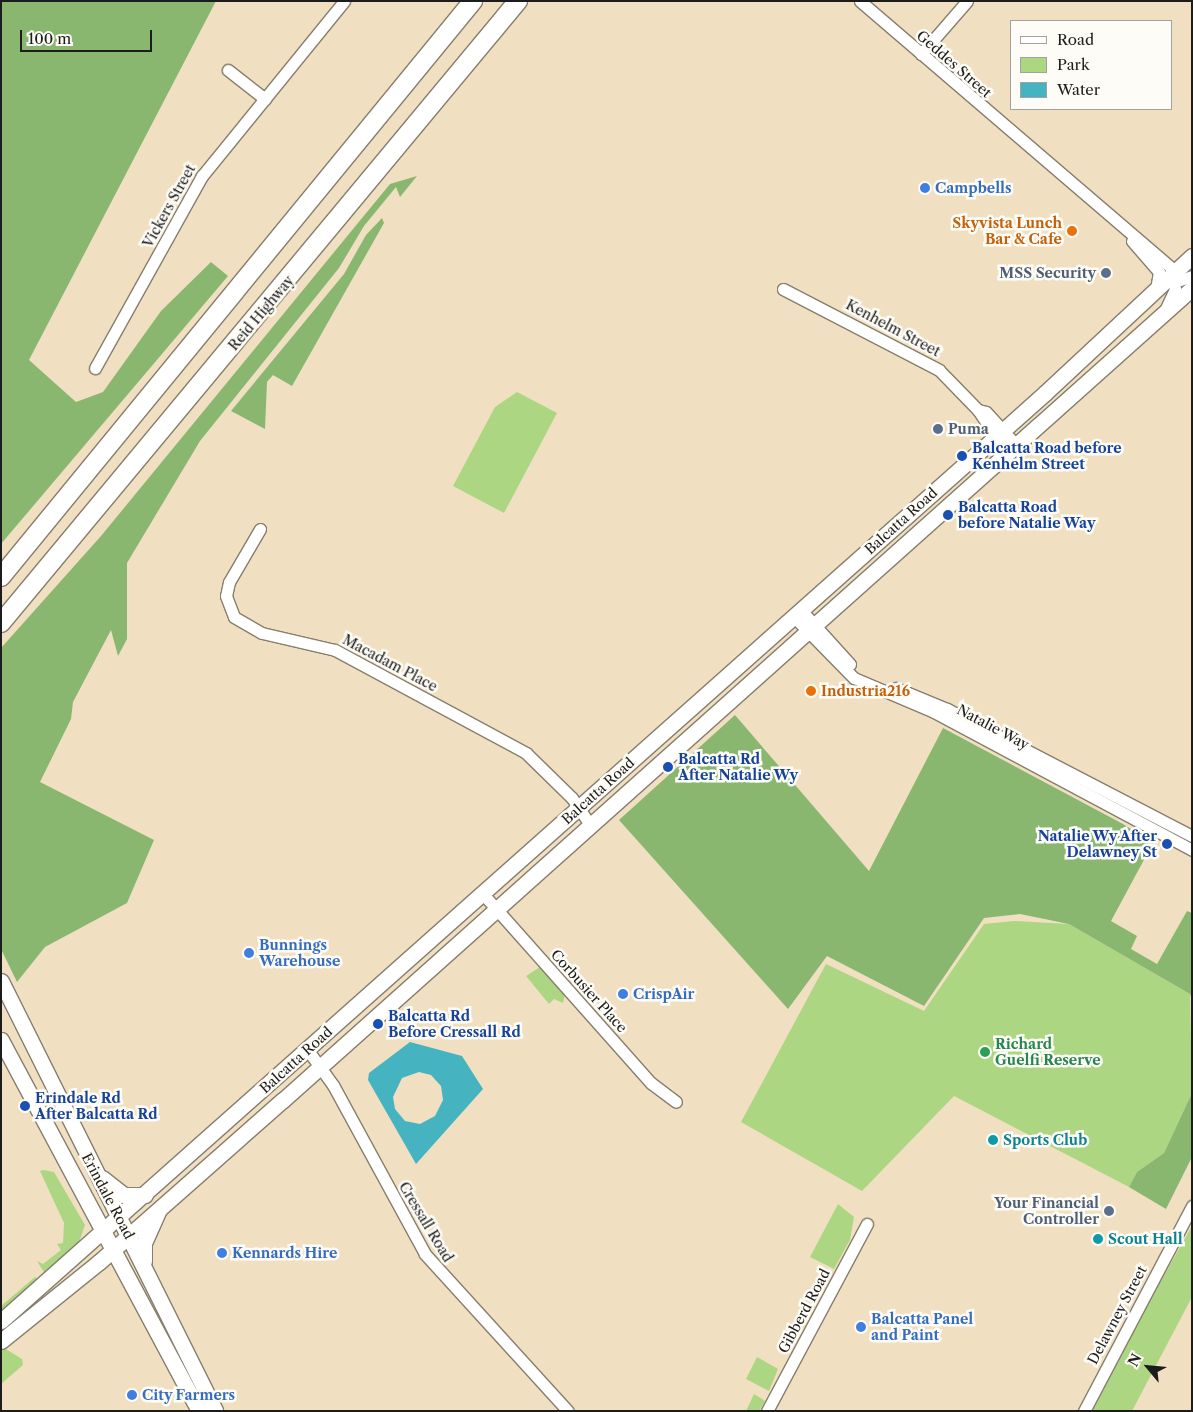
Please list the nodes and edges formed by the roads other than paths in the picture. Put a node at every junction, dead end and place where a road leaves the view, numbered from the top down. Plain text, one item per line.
1 (473, 1) edge
2 (518, 1) edge
3 (860, 1) edge
4 (967, 1) edge
5 (339, 3) edge
6 (921, 54) junction
7 (228, 70) dead end
8 (265, 99) junction
9 (1178, 271) edge
10 (1192, 288) edge
11 (783, 289) dead end
12 (1157, 321) junction
13 (95, 368) dead end
14 (999, 434) junction
15 (1013, 450) junction
16 (260, 529) dead end
17 (1, 577) edge
18 (797, 613) junction
19 (2, 622) edge
20 (812, 628) junction
21 (579, 808) junction
22 (591, 826) junction
23 (1192, 836) edge
24 (1192, 850) edge
25 (483, 894) junction
26 (498, 910) junction
27 (1, 981) edge
28 (1, 1040) edge
29 (307, 1049) junction
30 (322, 1066) junction
31 (676, 1102) dead end
32 (96, 1174) junction
33 (145, 1195) junction
34 (161, 1206) junction
35 (1192, 1206) edge
36 (119, 1218) junction
37 (867, 1224) dead end
38 (102, 1234) junction
39 (128, 1234) junction
40 (111, 1251) junction
41 (144, 1265) junction
42 (1, 1321) edge
43 (1, 1340) edge
44 (199, 1411) edge
45 (216, 1411) edge
46 (568, 1411) edge
47 (767, 1411) edge
48 (1084, 1411) edge

1 - 17 highway
2 - 19 highway, Reid Highway
3 - 6 street, Geddes Street
4 - 6 street
5 - 8 street, Vickers Street
6 - 9 street, Geddes Street
7 - 8 street
8 - 13 street, Vickers Street
9 - 12 street
9 - 14 main road, Balcatta Road
10 - 12 main road, Balcatta Road
11 - 14 street, Kenhelm Street
12 - 15 main road, Balcatta Road
14 - 15 street, Kenhelm Street
14 - 18 main road, Balcatta Road
15 - 20 main road, Balcatta Road
16 - 21 street, Macadam Place
18 - 20 street, Natalie Way
18 - 21 main road, Balcatta Road
20 - 22 main road, Balcatta Road
20 - 23 street, Natalie Way
20 - 24 street, Natalie Way
21 - 22 street, Macadam Place
21 - 25 main road, Balcatta Road
22 - 26 main road, Balcatta Road
25 - 26 street, Corbusier Place
25 - 29 main road, Balcatta Road
26 - 30 main road, Balcatta Road
26 - 31 street, Corbusier Place
27 - 32 main road, Erindale Road
28 - 38 main road, Erindale Road
29 - 30 street, Cressall Road
29 - 33 main road, Balcatta Road
30 - 34 main road, Balcatta Road
30 - 46 street, Cressall Road
32 - 33 main road
32 - 36 main road, Erindale Road
33 - 36 main road, Balcatta Road
34 - 39 main road, Balcatta Road
34 - 41 main road
35 - 48 street, Delawney Street
36 - 38 main road, Balcatta Road
36 - 39 main road, Erindale Road
37 - 47 street, Gibberd Road
38 - 40 main road, Erindale Road
38 - 42 main road, Balcatta Road
39 - 40 main road, Balcatta Road
39 - 41 main road, Erindale Road
40 - 43 main road, Balcatta Road
40 - 44 main road, Erindale Road
41 - 45 main road, Erindale Road

